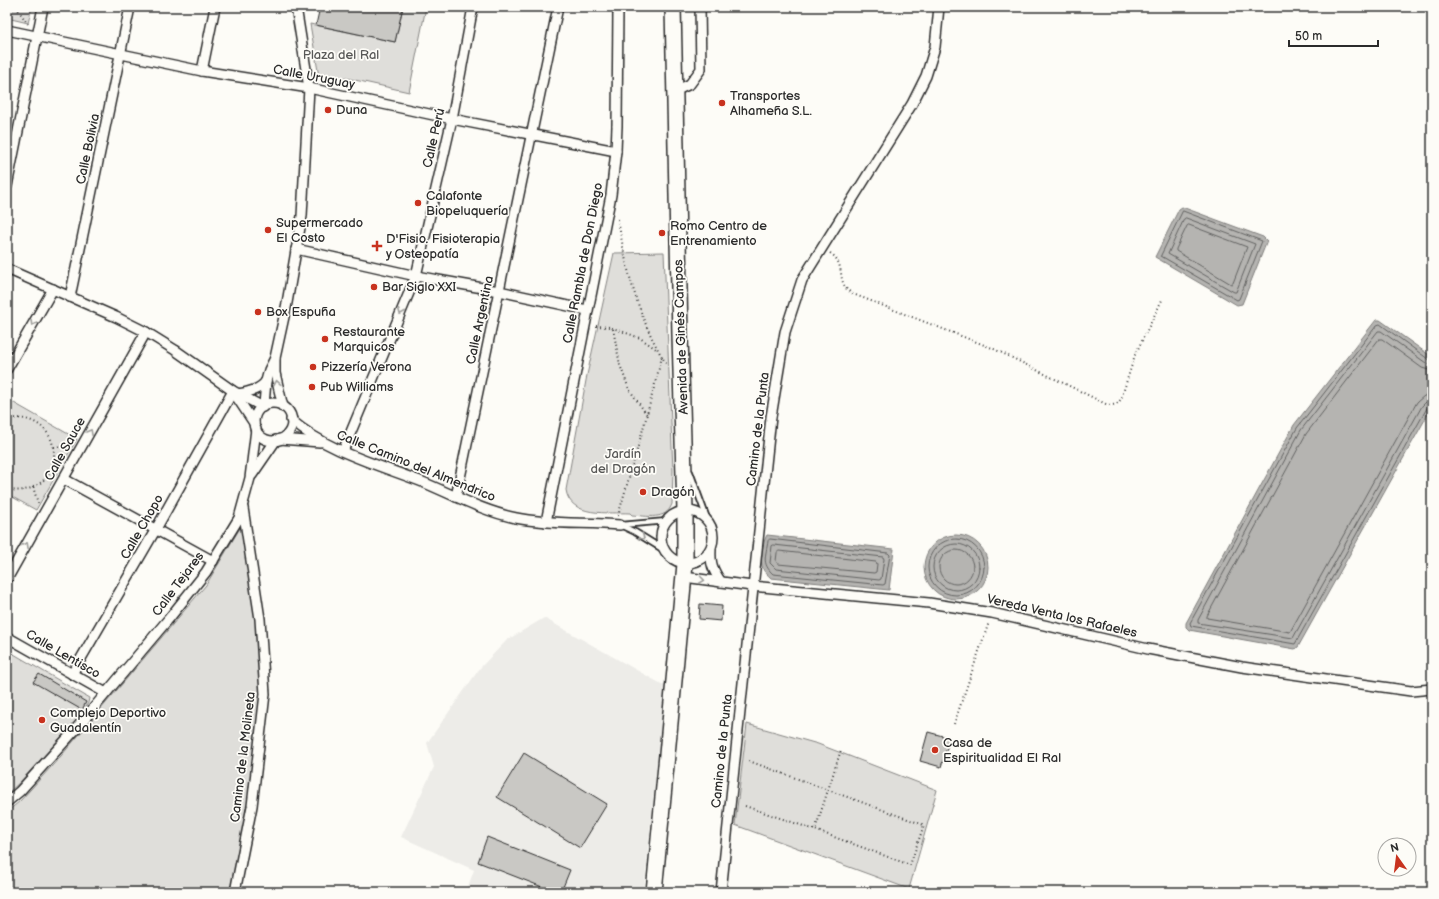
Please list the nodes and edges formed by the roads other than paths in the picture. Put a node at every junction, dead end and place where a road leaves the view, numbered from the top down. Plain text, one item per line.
1 (43, 7) edge
2 (130, 7) edge
3 (215, 7) edge
4 (296, 7) edge
5 (301, 7) edge
6 (473, 7) edge
7 (558, 7) edge
8 (618, 7) edge
9 (673, 7) edge
10 (700, 7) edge
11 (939, 7) edge
12 (298, 23) junction
13 (7, 30) edge
14 (37, 36) junction
15 (121, 54) junction
16 (202, 71) junction
17 (309, 88) junction
18 (675, 91) junction
19 (452, 119) junction
20 (531, 135) junction
21 (616, 151) junction
22 (7, 186) edge
23 (296, 250) junction
24 (7, 269) edge
25 (416, 276) junction
26 (52, 289) junction
27 (499, 291) junction
28 (70, 297) junction
29 (588, 310) junction
30 (146, 332) junction
31 (275, 358) junction
32 (7, 369) edge
33 (266, 381) junction
34 (235, 393) junction
35 (264, 406) junction
36 (283, 407) junction
37 (291, 420) junction
38 (255, 426) junction
39 (278, 440) junction
40 (322, 442) junction
41 (343, 451) junction
42 (684, 457) junction
43 (250, 478) junction
44 (64, 479) junction
45 (456, 497) junction
46 (242, 507) junction
47 (685, 512) junction
48 (667, 521) junction
49 (708, 521) junction
50 (546, 522) junction
51 (617, 525) junction
52 (156, 529) junction
53 (711, 547) junction
54 (664, 550) junction
55 (213, 561) junction
56 (684, 570) junction
57 (7, 580) edge
58 (721, 582) junction
59 (752, 586) junction
60 (7, 637) edge
61 (72, 674) junction
62 (1432, 689) edge
63 (106, 693) junction
64 (7, 802) edge
65 (235, 892) edge
66 (654, 892) edge
67 (721, 892) edge

1 - 14 street
2 - 15 street, Calle Bolivia
3 - 16 street
4 - 12 street
5 - 12 street
6 - 19 street, Calle Perú
7 - 20 street, Calle Argentina
8 - 21 street, Calle Rambla de Don Diego
9 - 18 main road, Avenida de Ginés Campos
10 - 18 street
11 - 59 street, Camino de la Punta
12 - 17 street
13 - 14 street, Calle Uruguay
14 - 15 street, Calle Uruguay
14 - 22 street
15 - 16 street, Calle Uruguay
15 - 28 street, Calle Bolivia
16 - 17 street, Calle Uruguay
17 - 19 street, Calle Uruguay
17 - 23 street
18 - 42 main road, Avenida de Ginés Campos
19 - 20 street, Calle Uruguay
19 - 25 street, Calle Perú
20 - 21 street, Calle Uruguay
20 - 27 street, Calle Argentina
21 - 29 street, Calle Rambla de Don Diego
23 - 25 street
23 - 31 street
24 - 26 street
25 - 27 street
25 -> 41 street, Calle Perú
26 - 28 street
26 -> 32 street
27 - 29 street
27 - 45 street, Calle Argentina
28 - 30 street
29 - 50 street, Calle Rambla de Don Diego
30 - 34 street
44 -> 30 street, Calle Sauce
31 - 33 street
36 -> 31 street
33 - 34 street
33 - 35 street
34 - 35 street
34 - 38 street
34 - 52 street, Calle Chopo
35 - 36 street
35 - 38 street
36 - 37 street
37 - 39 street
37 - 40 street, Calle Camino del Almendrico
38 - 39 street
38 - 43 street, Calle Tejares
39 - 40 street, Calle Camino del Almendrico
39 - 43 street, Calle Tejares
40 - 41 street, Calle Camino del Almendrico
41 - 45 street, Calle Camino del Almendrico
42 - 47 main road, Avenida de Ginés Campos
42 - 49 lane
43 - 46 street, Calle Tejares
44 - 52 street
57 -> 44 street, Calle Sauce
45 - 50 street, Calle Camino del Almendrico
46 - 55 street, Calle Tejares
46 - 65 street, Camino de la Molineta
47 - 48 street
47 - 49 street
47 - 56 main road, Avenida de Ginés Campos
48 - 51 lane
48 - 54 street
49 - 53 street
50 - 51 street, Calle Camino del Almendrico
51 -> 54 lane
52 - 55 street
52 - 61 street, Calle Chopo
53 - 56 street
53 - 58 street
54 - 56 street
55 - 63 street, Calle Tejares
56 -> 58 street, Vereda Venta los Rafaeles
56 - 66 main road, Avenida de Ginés Campos
58 - 59 street, Vereda Venta los Rafaeles
59 - 62 street, Vereda Venta los Rafaeles
59 - 67 street, Camino de la Punta
60 - 61 street, Calle Lentisco
61 - 63 street, Calle Lentisco
63 - 64 street, Calle Tejares

